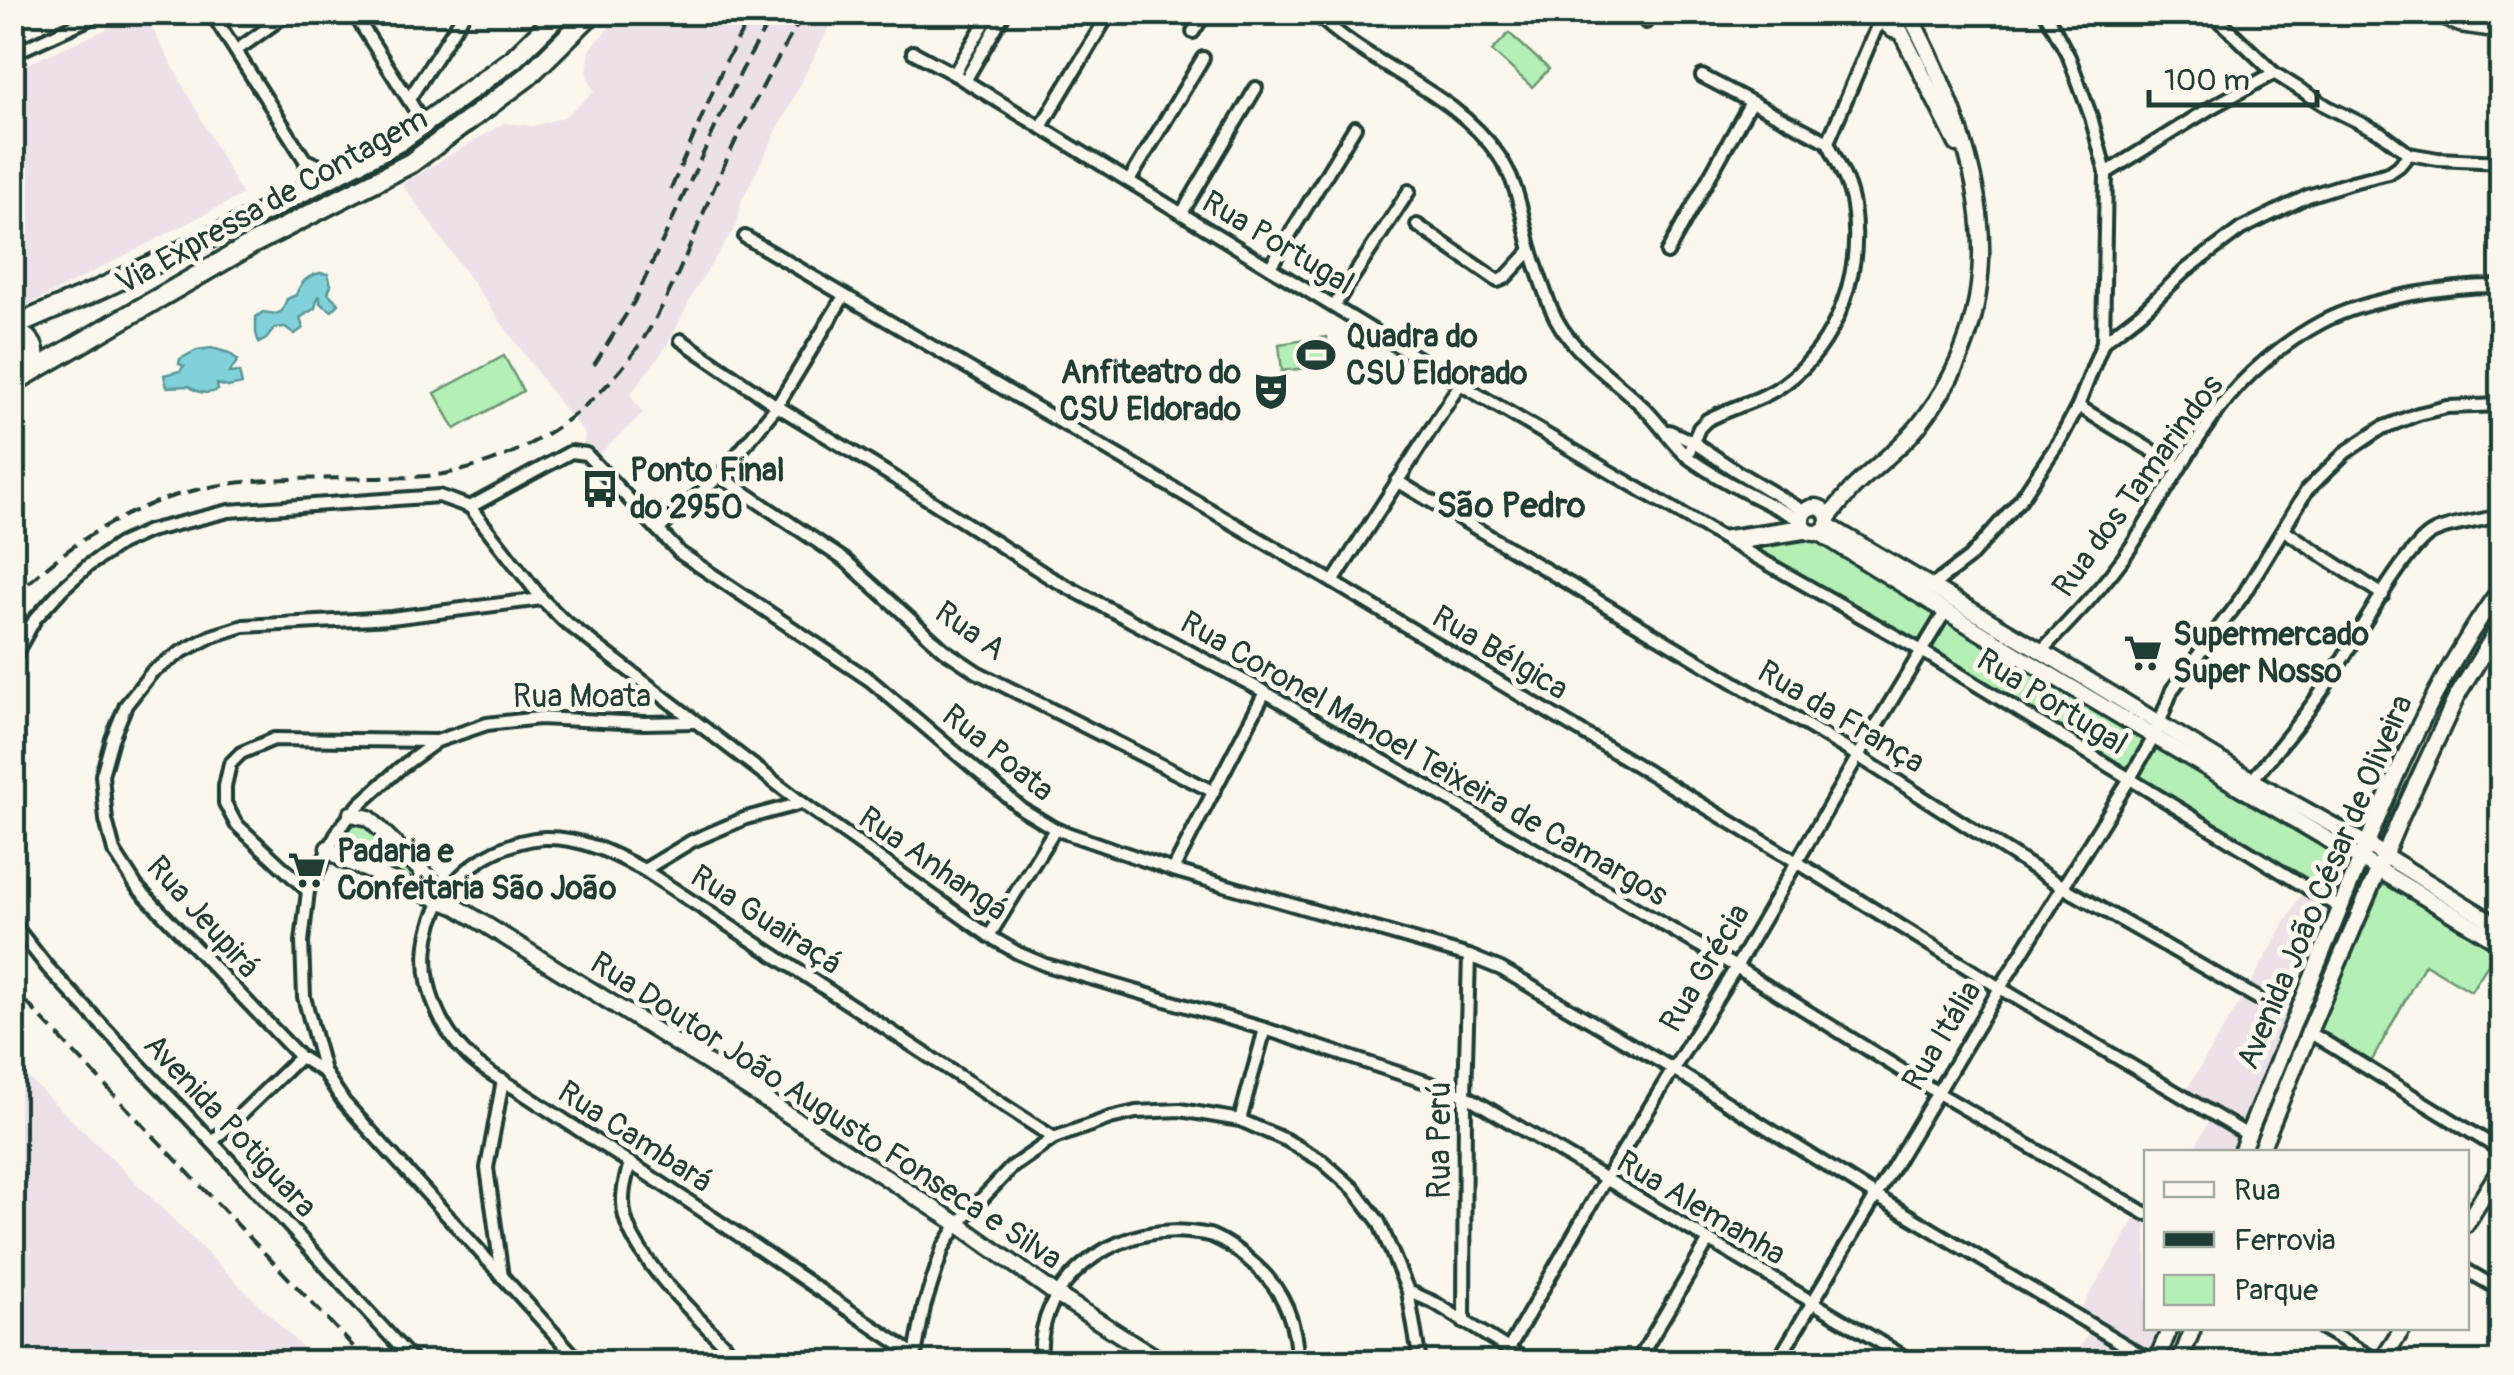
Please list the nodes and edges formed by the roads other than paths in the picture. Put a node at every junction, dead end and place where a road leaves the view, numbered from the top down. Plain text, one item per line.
1 (104, 12) edge
2 (211, 12) edge
3 (290, 12) edge
4 (353, 12) edge
5 (466, 12) edge
6 (561, 12) edge
7 (593, 12) edge
8 (991, 12) edge
9 (1006, 12) edge
10 (1110, 12) edge
11 (1206, 12) edge
12 (1314, 12) edge
13 (1908, 12) edge
14 (2045, 12) edge
15 (2210, 12) edge
16 (2433, 12) edge
17 (2489, 12) edge
18 (1882, 15) edge
19 (2494, 30) edge
20 (1193, 32) dead end
21 (1902, 32) junction
22 (237, 50) junction
23 (912, 52) dead end
24 (12, 54) edge
25 (1203, 58) dead end
26 (1932, 62) junction
27 (2274, 72) junction
28 (954, 74) junction
29 (1702, 76) dead end
30 (965, 80) junction
31 (1256, 88) dead end
32 (409, 99) junction
33 (1751, 102) junction
34 (424, 124) junction
35 (1041, 127) junction
36 (1355, 127) dead end
37 (1828, 142) junction
38 (2409, 154) junction
39 (305, 160) junction
40 (2502, 162) edge
41 (346, 169) junction
42 (1972, 171) junction
43 (2106, 174) junction
44 (1129, 181) junction
45 (1409, 191) dead end
46 (302, 192) junction
47 (1182, 214) junction
48 (1417, 225) dead end
49 (745, 236) dead end
50 (1532, 250) junction
51 (1666, 252) dead end
52 (1270, 268) junction
53 (2502, 286) edge
54 (844, 296) junction
55 (1334, 306) junction
56 (12, 330) edge
57 (681, 340) dead end
58 (2103, 342) junction
59 (15, 382) edge
60 (1460, 384) junction
61 (2502, 405) edge
62 (777, 406) junction
63 (2078, 406) junction
64 (1666, 430) junction
65 (1693, 442) junction
66 (1687, 456) junction
67 (2179, 467) junction
68 (720, 476) junction
69 (1398, 481) junction
70 (470, 507) junction
71 (2502, 514) edge
72 (1814, 522) junction
73 (658, 530) junction
74 (2284, 530) junction
75 (1721, 537) junction
76 (1734, 544) junction
77 (1333, 582) junction
78 (1932, 586) junction
79 (2502, 587) edge
80 (2383, 595) junction
81 (542, 599) junction
82 (1945, 612) junction
83 (2502, 622) edge
84 (1922, 651) junction
85 (2041, 651) junction
86 (12, 660) edge
87 (1265, 692) junction
88 (695, 722) junction
89 (2156, 729) junction
90 (437, 741) junction
91 (1858, 756) junction
92 (2129, 780) junction
93 (2252, 780) junction
94 (1214, 792) junction
95 (802, 803) junction
96 (351, 814) junction
97 (1055, 830) junction
98 (328, 848) junction
99 (2363, 851) junction
100 (1797, 862) junction
101 (2382, 862) junction
102 (644, 870) junction
103 (1173, 870) junction
104 (2063, 886) junction
105 (308, 891) junction
106 (443, 897) junction
107 (2340, 908) junction
108 (12, 922) edge
109 (2502, 928) edge
110 (989, 936) junction
111 (2502, 944) edge
112 (1468, 956) junction
113 (1736, 967) junction
114 (2000, 988) junction
115 (2257, 998) dead end
116 (1265, 1029) junction
117 (2309, 1032) junction
118 (300, 1057) junction
119 (1673, 1069) junction
120 (324, 1072) junction
121 (502, 1080) junction
122 (1938, 1092) junction
123 (1465, 1095) junction
124 (1240, 1120) junction
125 (2248, 1136) junction
126 (1054, 1138) junction
127 (212, 1142) junction
128 (2242, 1150) edge
129 (2261, 1150) edge
130 (2502, 1150) edge
131 (630, 1163) junction
132 (2502, 1166) edge
133 (1606, 1180) junction
134 (1876, 1196) junction
135 (2144, 1213) edge
136 (2469, 1219) edge
137 (958, 1224) junction
138 (1708, 1242) junction
139 (2469, 1272) edge
140 (502, 1278) junction
141 (1408, 1291) junction
142 (2502, 1291) edge
143 (1057, 1295) junction
144 (1812, 1302) junction
145 (1435, 1303) junction
146 (1410, 1307) junction
147 (1464, 1323) junction
148 (2169, 1330) edge
149 (2192, 1330) edge
150 (2325, 1330) edge
151 (2402, 1330) edge
152 (1508, 1350) junction
153 (916, 1359) edge
154 (2178, 1360) edge
155 (414, 1362) edge
156 (580, 1362) edge
157 (741, 1362) edge
158 (1041, 1362) edge
159 (1163, 1362) edge
160 (1297, 1362) edge
161 (1420, 1362) edge
162 (1529, 1362) edge
163 (1637, 1362) edge
164 (1778, 1362) edge
165 (1913, 1362) edge
166 (2154, 1362) edge
167 (2381, 1362) edge

1 - 24 street
2 - 22 street
3 - 22 street
4 - 32 street
5 - 32 street
6 - 34 highway, Via Expressa de Contagem
7 - 59 highway, Via Expressa de Contagem
8 - 28 street
9 - 30 street
10 - 35 street
11 - 20 street
12 - 50 street
13 - 26 street
14 - 43 street
15 - 27 street
16 - 19 street
17 - 19 street
18 - 21 street
18 - 37 street
21 - 26 street
21 - 42 street
22 - 39 street
23 - 28 street, Rua Portugal
25 - 44 street
26 - 42 street
27 - 38 street
27 - 43 street
28 - 30 street, Rua Portugal
29 - 33 street
30 - 35 street, Rua Portugal
31 - 47 street
32 - 34 street
33 - 37 street
33 - 51 street
34 - 41 highway, Via Expressa de Contagem
35 - 44 street, Rua Portugal
36 - 52 street
37 - 65 street
38 - 40 street
38 - 58 street
39 - 41 street
39 - 46 street
41 - 46 highway, Via Expressa de Contagem
42 - 72 street
43 - 58 street
44 - 47 street, Rua Portugal
45 - 55 street
46 - 56 highway, Via Expressa de Contagem
47 - 52 street, Rua Portugal
48 - 50 street
49 - 54 street, Rua Bélgica
50 - 64 street
52 - 55 street, Rua Portugal
53 - 67 street, Rua dos Tamarindos
54 - 62 street
54 - 77 street, Rua Bélgica
55 - 60 street, Rua Portugal
56 - 59 highway
57 - 62 street, Rua Coronel Manoel Teixeira de Camargos
58 - 63 street
60 - 69 street
60 - 75 street, Rua Portugal
61 - 74 street, Rua Itália
62 - 68 street
62 - 87 street, Rua Coronel Manoel Teixeira de Camargos
63 - 67 street
63 - 78 street
64 - 65 street
64 - 66 street
65 - 66 street
65 - 72 street
66 - 72 street
67 - 85 street, Rua dos Tamarindos
68 - 73 street
68 - 94 street, Rua A
69 - 77 street
69 - 91 street, Rua da França
70 - 73 street, Rua Poata
70 - 81 street, Rua Anhangá
70 - 86 street
71 - 80 street
72 - 75 street
72 - 76 street
72 - 78 street
72 - 82 street
73 - 97 street, Rua Poata
74 - 80 street
74 - 89 street, Rua Itália
75 - 76 street, Rua Portugal
76 - 84 street, Rua Portugal
77 - 100 street, Rua Bélgica
78 - 85 street
79 - 99 street, Avenida João César de Oliveira
80 - 93 street
81 - 88 street, Rua Anhangá
81 - 118 street, Rua Jeupirá
82 - 84 street, Rua Grécia
82 - 89 street
83 - 101 street, Avenida João César de Oliveira
84 - 91 street, Rua Grécia
84 - 92 street, Rua Portugal
85 - 89 street
87 - 94 street
87 - 113 street, Rua Coronel Manoel Teixeira de Camargos
88 - 90 street, Rua Moata
88 - 95 street, Rua Anhangá
89 - 92 street, Rua Itália
89 - 93 street
89 - 99 street
90 - 96 street, Rua Moata
90 - 105 street
91 - 100 street, Rua Grécia
91 - 104 street, Rua da França
92 - 104 street, Rua Itália
92 - 107 street, Rua Portugal
93 - 99 street
94 - 103 street
95 - 102 street
95 - 110 street, Rua Anhangá
96 - 98 street, Rua Moata
96 - 106 street, Rua Doutor João Augusto Fonseca e Silva
97 - 103 street, Rua Poata
97 - 110 street
98 - 105 street, Rua Moata
98 - 106 street, Rua Doutor João Augusto Fonseca e Silva
99 - 101 street
99 - 107 street, Avenida João César de Oliveira
100 - 113 street, Rua Grécia
100 - 114 street, Rua Bélgica
101 - 109 street
101 - 111 street
101 - 117 street, Avenida João César de Oliveira
102 - 106 street, Rua Guairaçá
102 - 126 street, Rua Guairaçá
103 - 112 street, Rua Poata
104 - 114 street, Rua Itália
104 - 115 street, Rua da França
105 - 120 street, Rua Moata
106 - 121 street, Rua Cambará
106 - 137 street, Rua Doutor João Augusto Fonseca e Silva
107 - 125 street, Avenida João César de Oliveira
108 - 127 street, Avenida Potiguara
110 - 116 street, Rua Anhangá
112 - 119 street, Rua Poata
112 - 123 street, Rua Perú
113 - 119 street, Rua Grécia
113 - 122 street, Rua Coronel Manoel Teixeira de Camargos
114 - 122 street, Rua Itália
114 - 125 street, Rua Bélgica
116 - 123 street, Rua Anhangá
116 - 124 street
117 - 129 street, Avenida João César de Oliveira
117 - 130 street
118 - 120 street, Rua Jeupirá
118 - 127 street
119 - 133 street, Rua Grécia
119 - 134 street, Rua Poata
120 - 140 street, Rua Jeupirá
121 - 131 street, Rua Cambará
121 - 140 street
122 - 134 street, Rua Itália
122 - 135 street, Rua Coronel Manoel Teixeira de Camargos
123 - 133 street, Rua Alemanha
123 - 147 street, Rua Perú
124 - 126 street
124 - 141 street
125 - 128 street, Avenida João César de Oliveira
126 - 137 street
127 - 155 street, Avenida Potiguara
131 - 153 street, Rua Cambará
131 - 157 street
132 - 136 street
133 - 138 street, Rua Alemanha
133 - 152 street, Rua Grécia
134 - 144 street, Rua Itália
134 - 166 street, Rua Poata
137 - 143 street, Rua Doutor João Augusto Fonseca e Silva
137 - 153 street
138 - 144 street, Rua Alemanha
138 - 163 street
139 - 142 street
140 - 156 street, Rua Jeupirá
141 - 145 street
141 - 146 street
143 - 158 street
143 - 159 street, Rua Doutor João Augusto Fonseca e Silva
143 - 160 street
144 - 164 street, Rua Itália
144 - 165 street, Rua Alemanha
145 - 146 street
145 - 147 street
146 - 161 street
147 - 152 street
148 - 166 street
149 - 154 street
150 - 167 street
151 - 167 street
152 - 162 street

